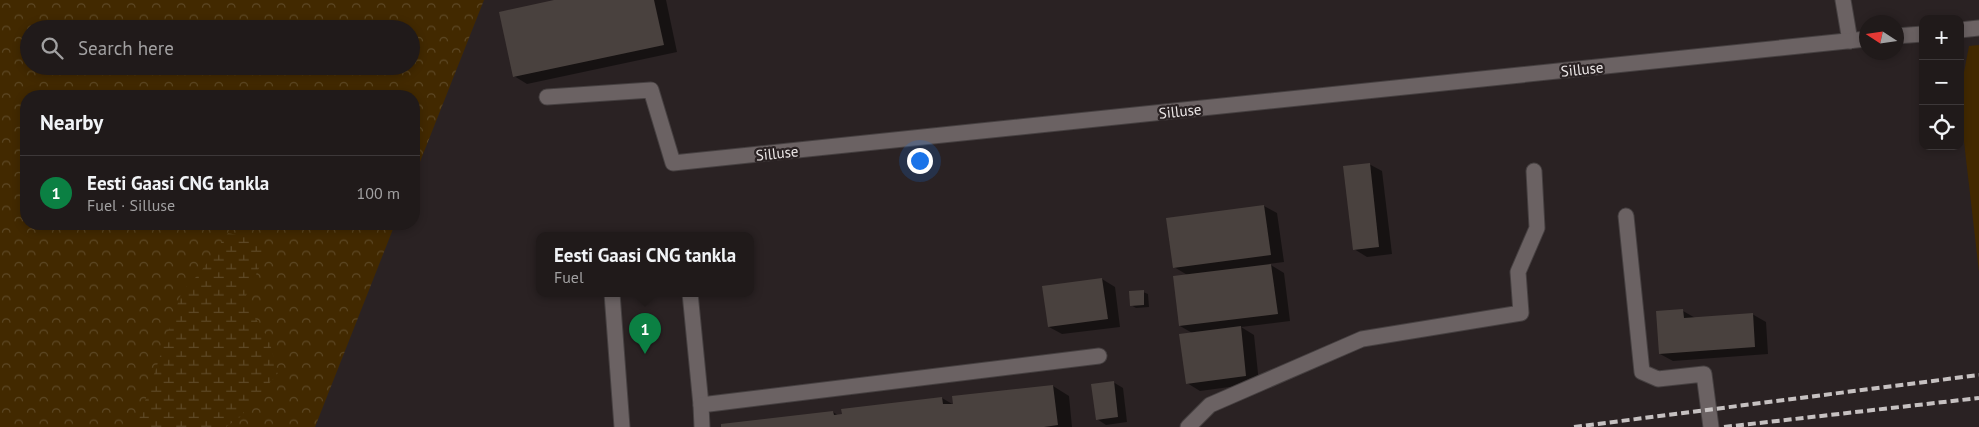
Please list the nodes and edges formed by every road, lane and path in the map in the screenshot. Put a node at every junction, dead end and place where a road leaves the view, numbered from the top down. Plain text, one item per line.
1 (1844, 0) edge
2 (1979, 28) edge
3 (1964, 30) edge
4 (1919, 34) edge
5 (1904, 35) edge
6 (1859, 40) edge
7 (1850, 41) junction
8 (547, 97) dead end
9 (1534, 171) dead end
10 (1626, 216) dead end
11 (612, 297) edge
12 (690, 297) edge
13 (1099, 356) dead end
14 (701, 405) junction
15 (622, 427) edge
16 (702, 427) edge
17 (1188, 427) edge
18 (1711, 427) edge

1 - 7 street
2 - 3 street
4 - 5 street
6 - 7 street, Silluse
7 - 8 street, Silluse
9 - 17 street
10 - 18 street
11 - 15 street
12 - 14 street
13 - 14 street
14 - 16 street

